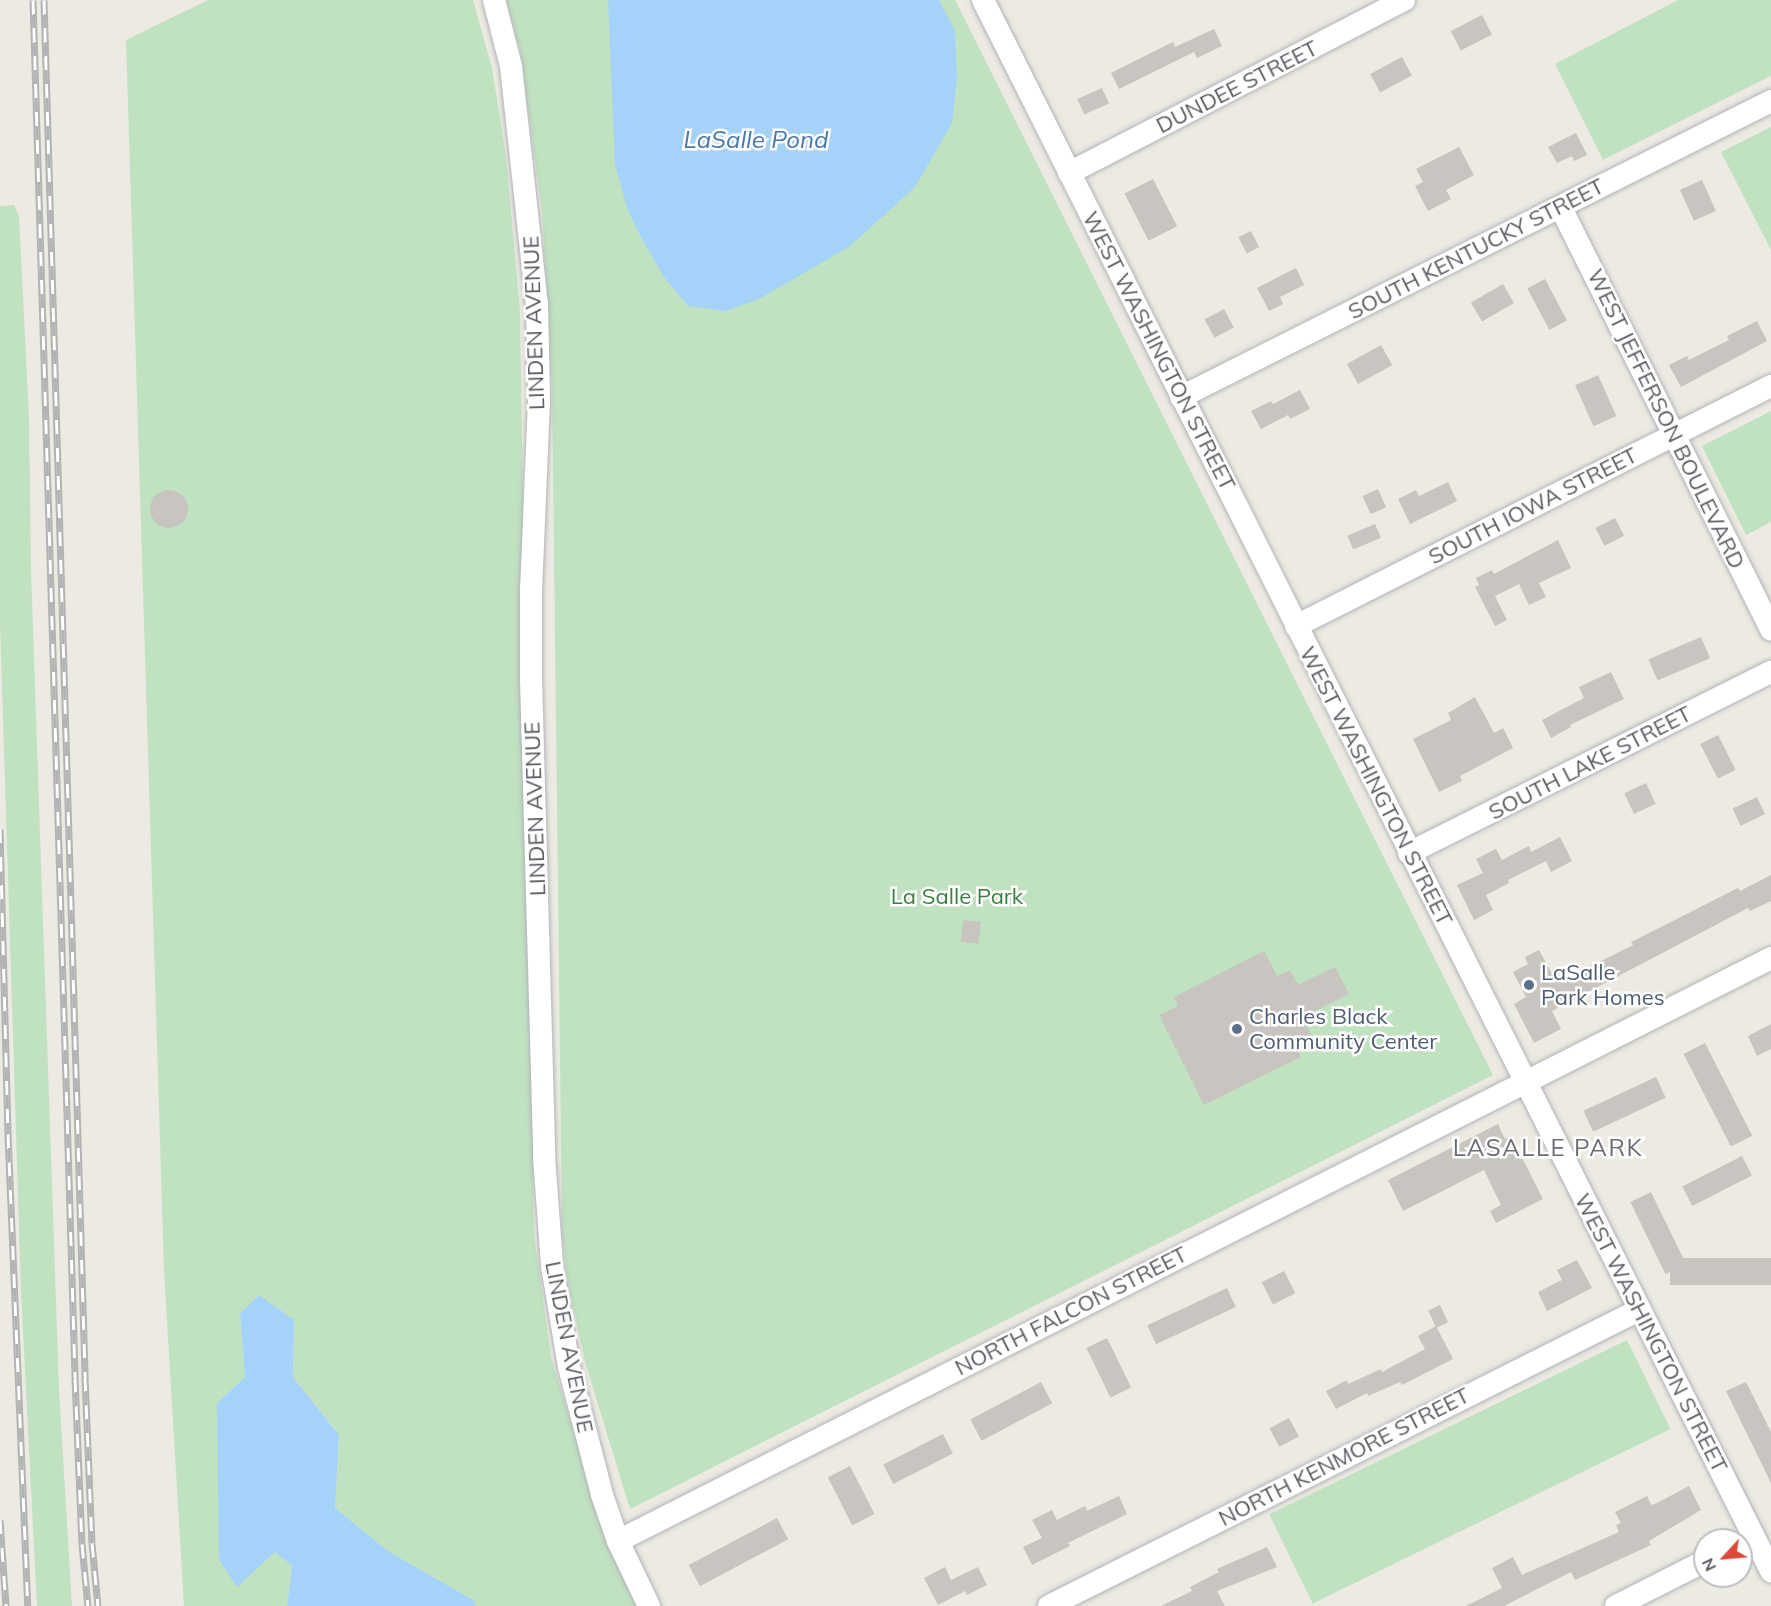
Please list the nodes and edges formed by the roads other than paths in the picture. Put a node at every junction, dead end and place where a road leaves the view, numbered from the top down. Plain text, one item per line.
1 (494, 0) edge
2 (983, 0) edge
3 (1404, 0) edge
4 (1771, 101) edge
5 (1070, 174) junction
6 (1561, 208) junction
7 (1771, 386) edge
8 (1181, 397) junction
9 (1673, 435) junction
10 (1296, 626) junction
11 (1771, 630) edge
12 (1771, 672) edge
13 (1409, 853) junction
14 (1771, 958) edge
15 (1525, 1081) junction
16 (1639, 1310) junction
17 (1741, 1528) edge
18 (618, 1541) junction
19 (1753, 1548) edge
20 (1693, 1568) edge
21 (1771, 1571) edge
22 (649, 1606) edge
23 (1049, 1606) edge
24 (1616, 1606) edge

1 - 18 street, LINDEN AVENUE
2 - 5 street, WEST WASHINGTON STREET
3 - 5 street, DUNDEE STREET
4 - 6 street, SOUTH KENTUCKY STREET
5 - 8 street, WEST WASHINGTON STREET
6 - 8 street, SOUTH KENTUCKY STREET
6 - 9 street, WEST JEFFERSON BOULEVARD
7 - 9 street, SOUTH IOWA STREET
8 - 10 street, WEST WASHINGTON STREET
9 - 10 street, SOUTH IOWA STREET
9 - 11 street, WEST JEFFERSON BOULEVARD
10 - 13 street, WEST WASHINGTON STREET
12 - 13 street, SOUTH LAKE STREET
13 - 15 street, WEST WASHINGTON STREET
14 - 15 street, NORTH FALCON STREET
15 - 16 street, WEST WASHINGTON STREET
15 - 18 street, NORTH FALCON STREET
16 - 17 street, WEST WASHINGTON STREET
16 - 23 street, NORTH KENMORE STREET
18 - 22 street, LINDEN AVENUE
19 - 21 street, WEST WASHINGTON STREET
20 - 24 street

